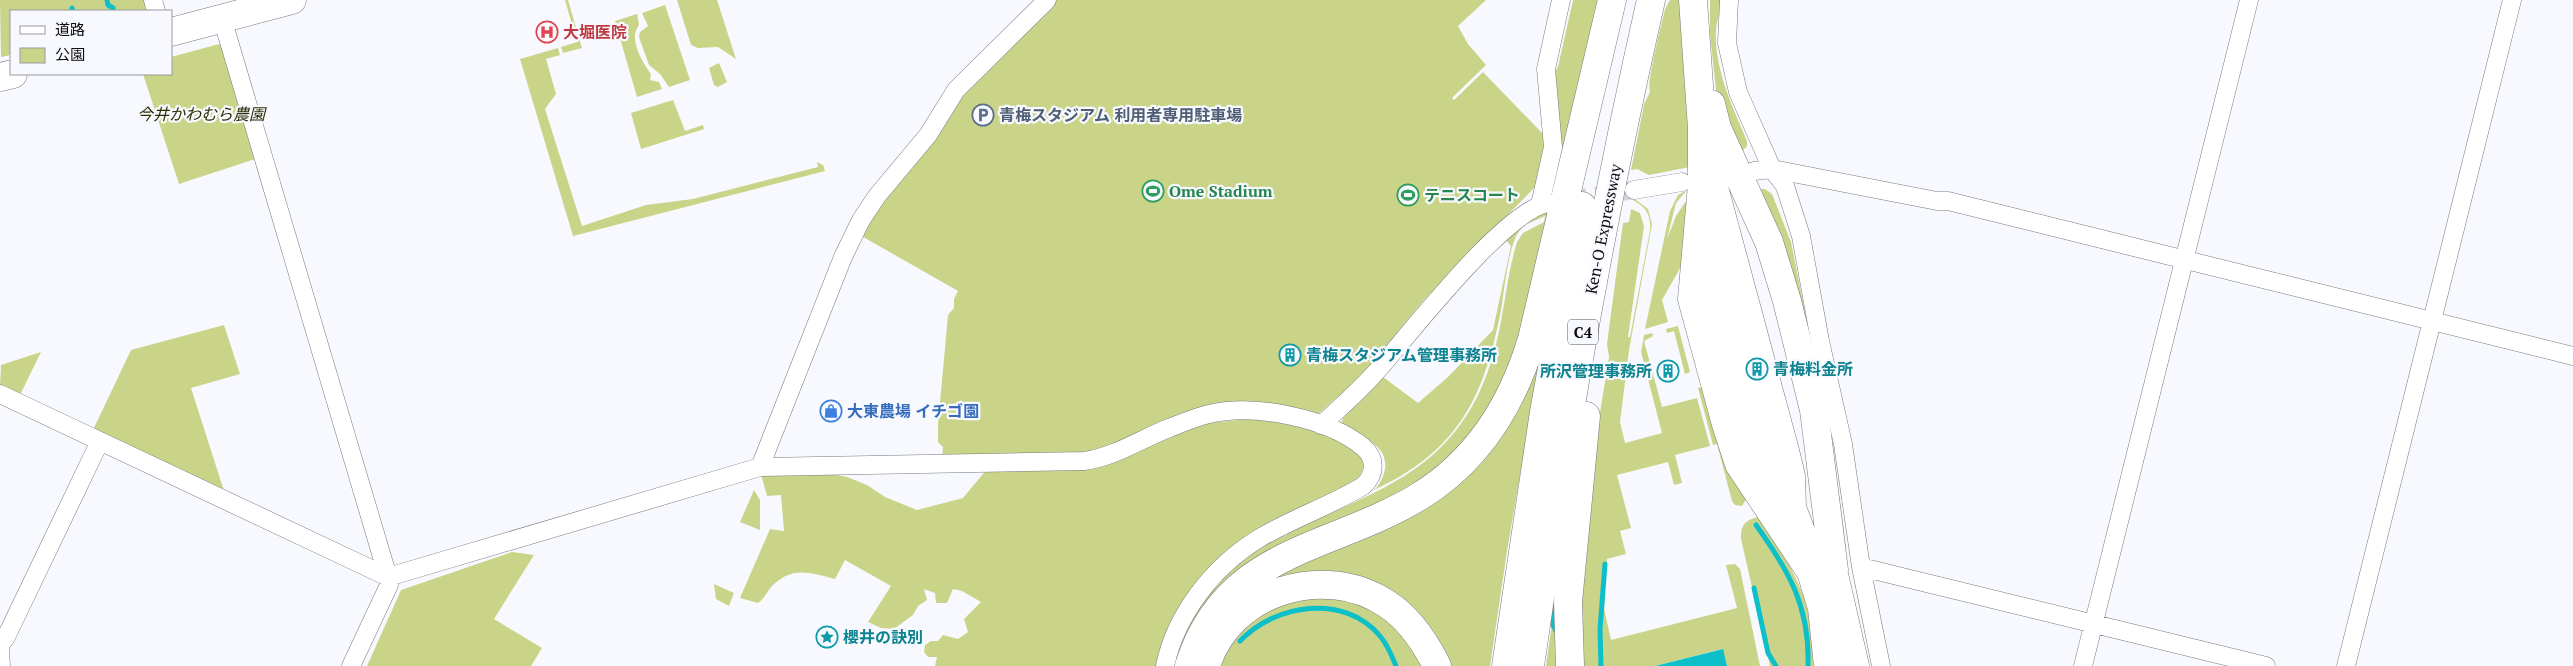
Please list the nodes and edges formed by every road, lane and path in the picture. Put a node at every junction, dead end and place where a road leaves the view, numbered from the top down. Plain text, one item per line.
1 (292, 0) edge
2 (1047, 0) edge
3 (1561, 0) edge
4 (1612, 0) edge
5 (1627, 0) edge
6 (1651, 0) edge
7 (1693, 0) edge
8 (1703, 0) edge
9 (1729, 0) edge
10 (2249, 0) edge
11 (2512, 0) edge
12 (222, 18) junction
13 (172, 32) edge
14 (1625, 120) junction
15 (1702, 128) junction
16 (1742, 165) junction
17 (1772, 169) junction
18 (1692, 184) junction
19 (1634, 190) tunnel mouth
20 (1698, 215) junction
21 (2184, 259) junction
22 (2431, 321) junction
23 (2573, 356) edge
24 (0, 394) edge
25 (1321, 425) junction
26 (100, 441) junction
27 (760, 467) junction
28 (1779, 518) junction
29 (1815, 566) junction
30 (1861, 567) junction
31 (388, 577) junction
32 (2094, 623) junction
33 (0, 645) edge
34 (0, 649) edge
35 (1, 666) edge
36 (351, 666) edge
37 (1165, 666) edge
38 (1189, 666) edge
39 (1206, 666) edge
40 (1437, 666) edge
41 (1506, 666) edge
42 (1530, 666) edge
43 (1570, 666) edge
44 (1828, 666) edge
45 (1855, 666) edge
46 (1881, 666) edge
47 (2083, 666) edge
48 (2266, 666) edge
49 (2346, 666) edge

1 - 12 main road
2 - 27 street
3 - 25 street
4 - 38 main road
5 - 41 main road, Ken-O Expressway / C4
6 - 14 main road, Ken-O Expressway / C4
7 - 15 main road
8 - 16 main road
9 - 17 street
10 - 21 street
11 - 22 street
12 - 13 main road
12 - 31 street
14 - 42 main road, Ken-O Expressway / C4
14 - 43 main road
15 - 18 main road
15 - 29 main road
16 - 17 street
16 - 29 main road
16 - 29 main road
17 - 21 street
17 - 30 street
18 - 19 street
18 - 20 main road
18 - 28 main road
20 - 28 main road
20 - 28 main road
21 - 22 street
21 - 32 street
22 - 23 street
22 - 49 street
24 - 26 street
25 - 27 street
25 - 37 street
26 - 31 street
26 - 33 street
27 - 31 street
28 - 29 main road
29 - 44 main road
29 - 45 main road
30 - 32 street
30 - 46 street
31 - 36 street
32 - 47 street
32 - 48 street
34 - 35 street
39 - 40 main road

